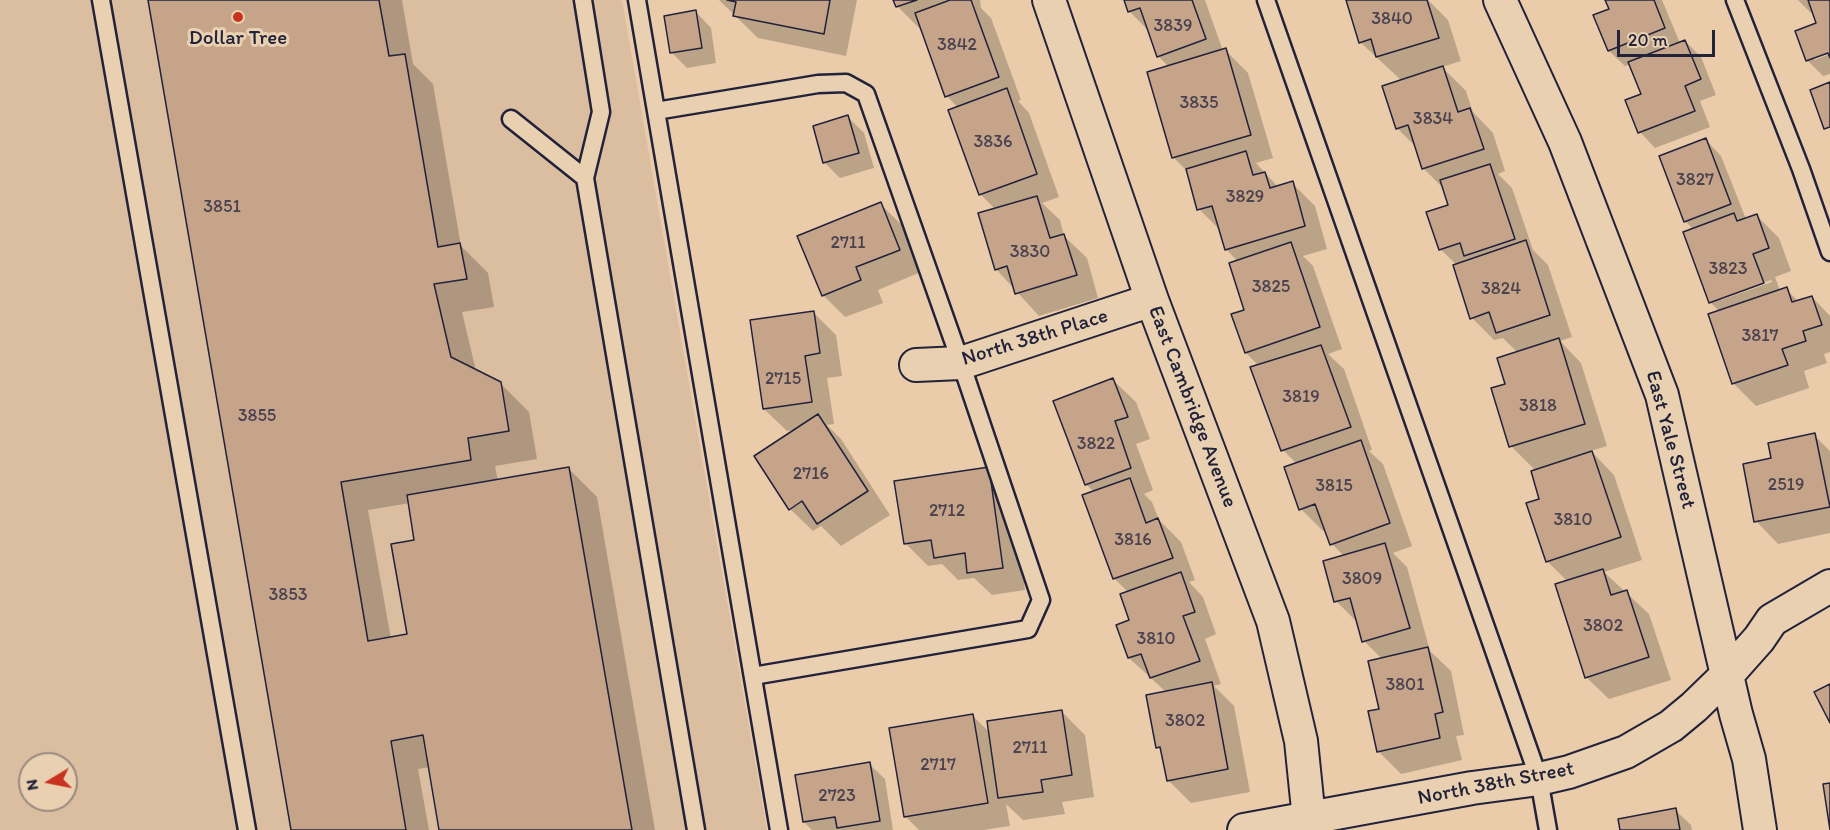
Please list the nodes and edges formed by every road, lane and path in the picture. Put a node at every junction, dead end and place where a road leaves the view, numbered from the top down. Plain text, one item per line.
1 (101, 0) edge
2 (583, 0) edge
3 (637, 0) edge
4 (1049, 0) edge
5 (1266, 0) edge
6 (1500, 0) edge
7 (1735, 0) edge
8 (656, 111) junction
9 (511, 119) dead end
10 (585, 178) junction
11 (1830, 252) edge
12 (1152, 300) junction
13 (961, 363) junction
14 (916, 366) dead end
15 (1830, 586) edge
16 (1727, 675) junction
17 (753, 676) junction
18 (1539, 779) junction
19 (1309, 819) junction
20 (247, 830) edge
21 (696, 830) edge
22 (779, 830) edge
23 (1244, 830) edge
24 (1548, 830) edge
25 (1760, 830) edge

1 - 20 lane
2 - 10 lane
3 - 8 lane
4 - 12 street, East Cambridge Avenue
5 - 18 lane
6 - 16 street, East Yale Street
7 - 11 lane
8 - 13 lane
8 - 17 lane
9 - 10 lane
10 - 21 lane
12 - 13 street, North 38th Place
12 - 19 street, East Cambridge Avenue
13 - 14 street, North 38th Place
13 - 17 lane
15 - 16 street, North 38th Street
16 - 18 street, North 38th Street
16 - 25 street, East Yale Street
17 - 22 lane
18 - 19 street, North 38th Street
18 - 24 lane
19 - 23 street, North 38th Street

